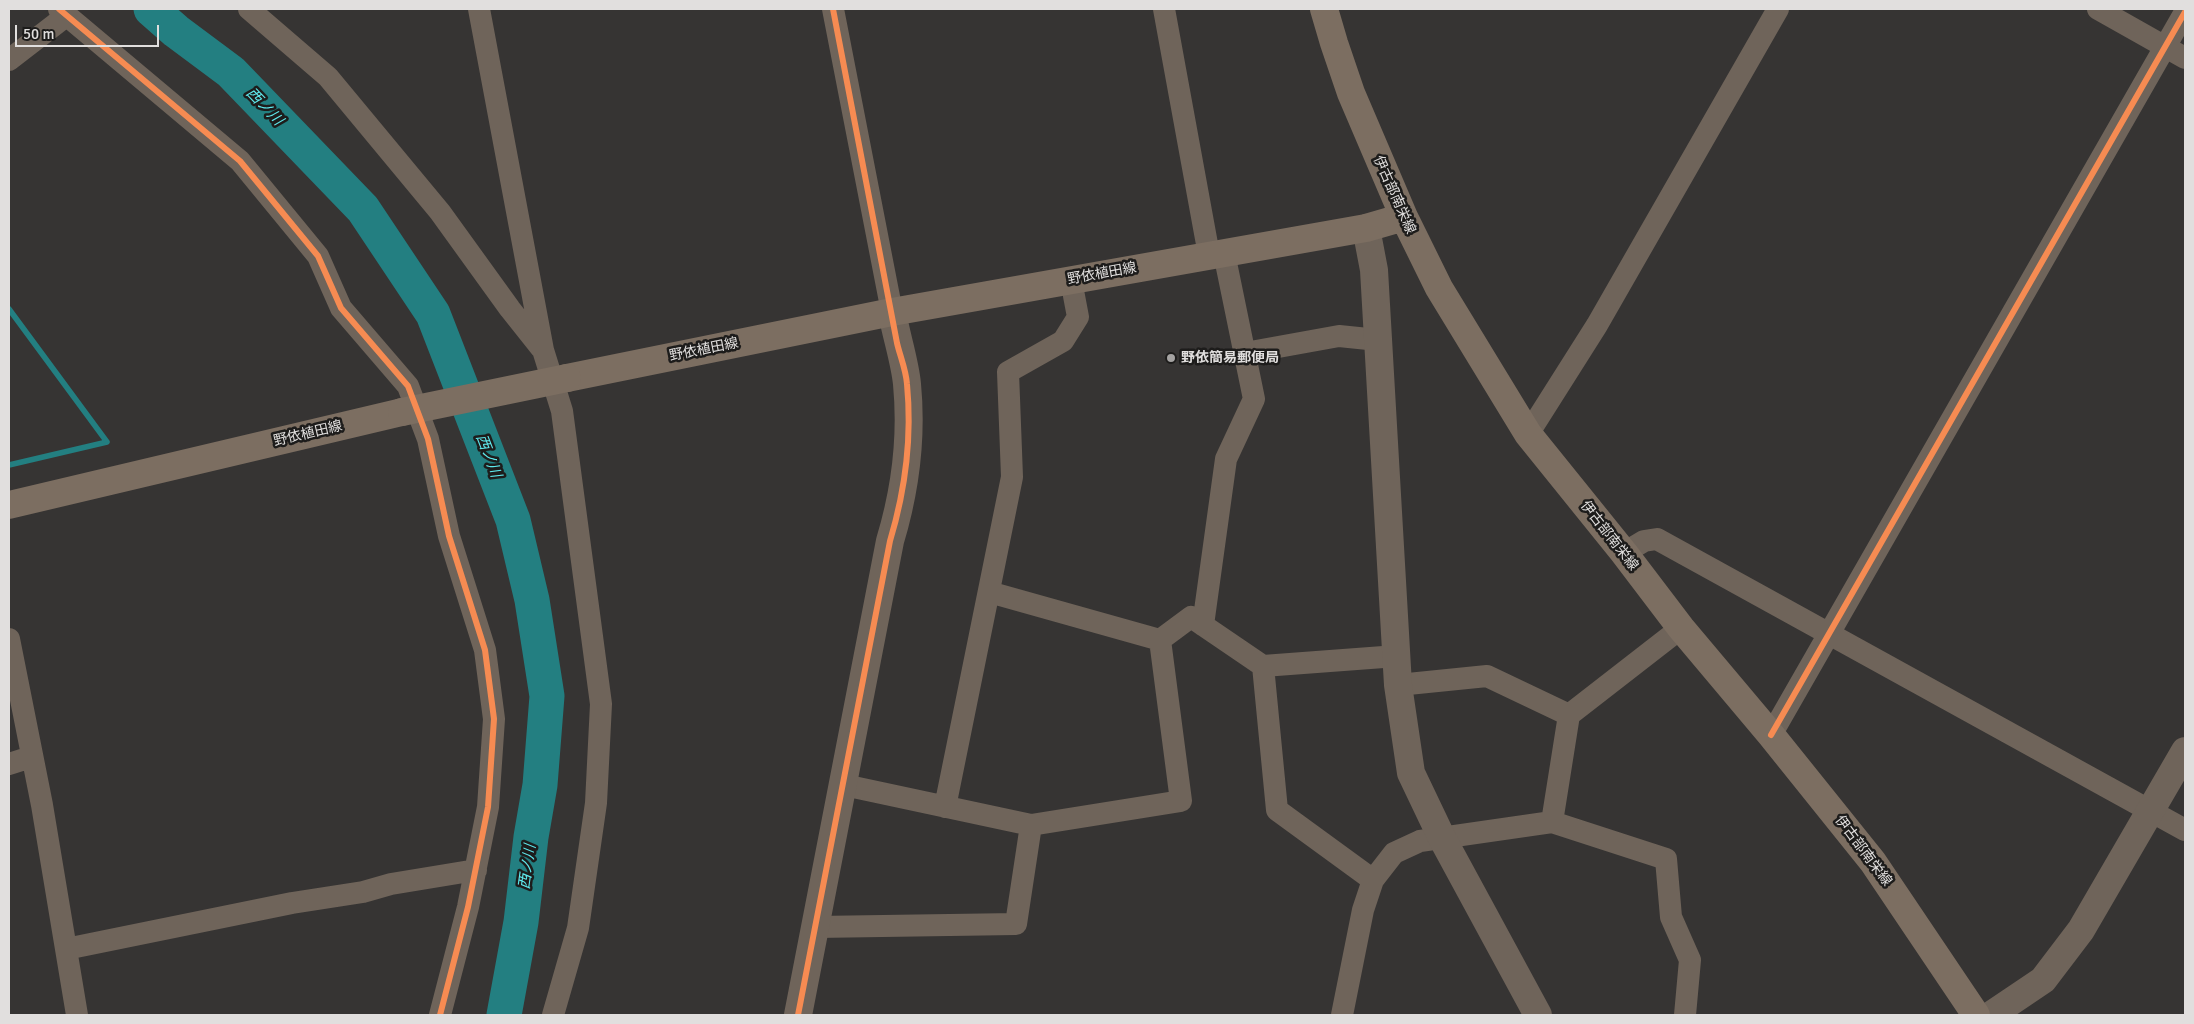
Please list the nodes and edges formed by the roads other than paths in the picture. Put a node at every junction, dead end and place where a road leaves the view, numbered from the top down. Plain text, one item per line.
1 (249, 9) edge
2 (479, 9) edge
3 (833, 9) edge
4 (1164, 9) edge
5 (1324, 9) edge
6 (1778, 9) edge
7 (2098, 9) edge
8 (62, 12) edge
9 (2185, 12) edge
10 (2176, 52) edge
11 (9, 60) edge
12 (1404, 217) junction
13 (1366, 228) junction
14 (1217, 254) junction
15 (1071, 280) junction
16 (892, 312) junction
17 (1378, 340) junction
18 (543, 350) junction
19 (1245, 353) junction
20 (1528, 434) junction
21 (9, 505) edge
22 (1624, 553) junction
23 (989, 592) junction
24 (1203, 625) junction
25 (1681, 628) junction
26 (1828, 634) junction
27 (9, 639) edge
28 (1160, 640) junction
29 (1397, 656) junction
30 (1263, 666) junction
31 (1398, 685) junction
32 (1569, 715) junction
33 (1771, 735) junction
34 (2185, 751) edge
35 (31, 757) junction
36 (9, 764) edge
37 (844, 785) junction
38 (946, 806) junction
39 (2151, 810) junction
40 (1552, 822) junction
41 (1031, 825) junction
42 (2185, 830) edge
43 (1442, 838) junction
44 (476, 870) junction
45 (1373, 880) junction
46 (816, 926) junction
47 (66, 949) junction
48 (77, 1015) edge
49 (440, 1015) edge
50 (553, 1015) edge
51 (798, 1015) edge
52 (1342, 1015) edge
53 (1538, 1015) edge
54 (1685, 1015) edge
55 (1976, 1015) edge
56 (1991, 1015) edge

1 - 18 street
2 - 18 street
3 - 16 street
4 - 14 street
5 - 12 main road, 伊古部南栄線
6 - 20 street
7 - 10 street
8 - 11 street
8 - 44 street
9 - 10 street
10 - 26 street
12 - 13 main road, 野依植田線
12 - 20 main road, 伊古部南栄線
13 - 14 main road, 野依植田線
13 - 17 street
14 - 15 main road, 野依植田線
14 - 19 street
15 - 16 main road, 野依植田線
15 - 23 street
16 - 21 main road, 野依植田線, bridge
16 - 37 street
17 - 19 street
17 - 29 street
18 - 50 street
19 - 24 street
20 - 22 main road, 伊古部南栄線
22 - 25 main road, 伊古部南栄線
22 - 26 street
23 - 28 street
23 - 38 street
24 - 28 street
24 - 30 street
25 - 32 street
25 - 33 main road, 伊古部南栄線
26 - 33 street
26 - 39 street
27 - 35 street
28 - 41 street
29 - 30 street
29 - 31 street
30 - 45 street
31 - 32 street
31 - 43 street
32 - 40 street
33 - 55 main road, 伊古部南栄線
34 - 39 street
35 - 36 street
35 - 47 street
37 - 38 street
37 - 46 street
38 - 41 street
39 - 42 street
39 - 56 street
40 - 43 street
40 - 54 street
41 - 46 street
43 - 45 street
43 - 53 street
44 - 47 street
44 - 49 street
45 - 52 street
46 - 51 street
47 - 48 street

